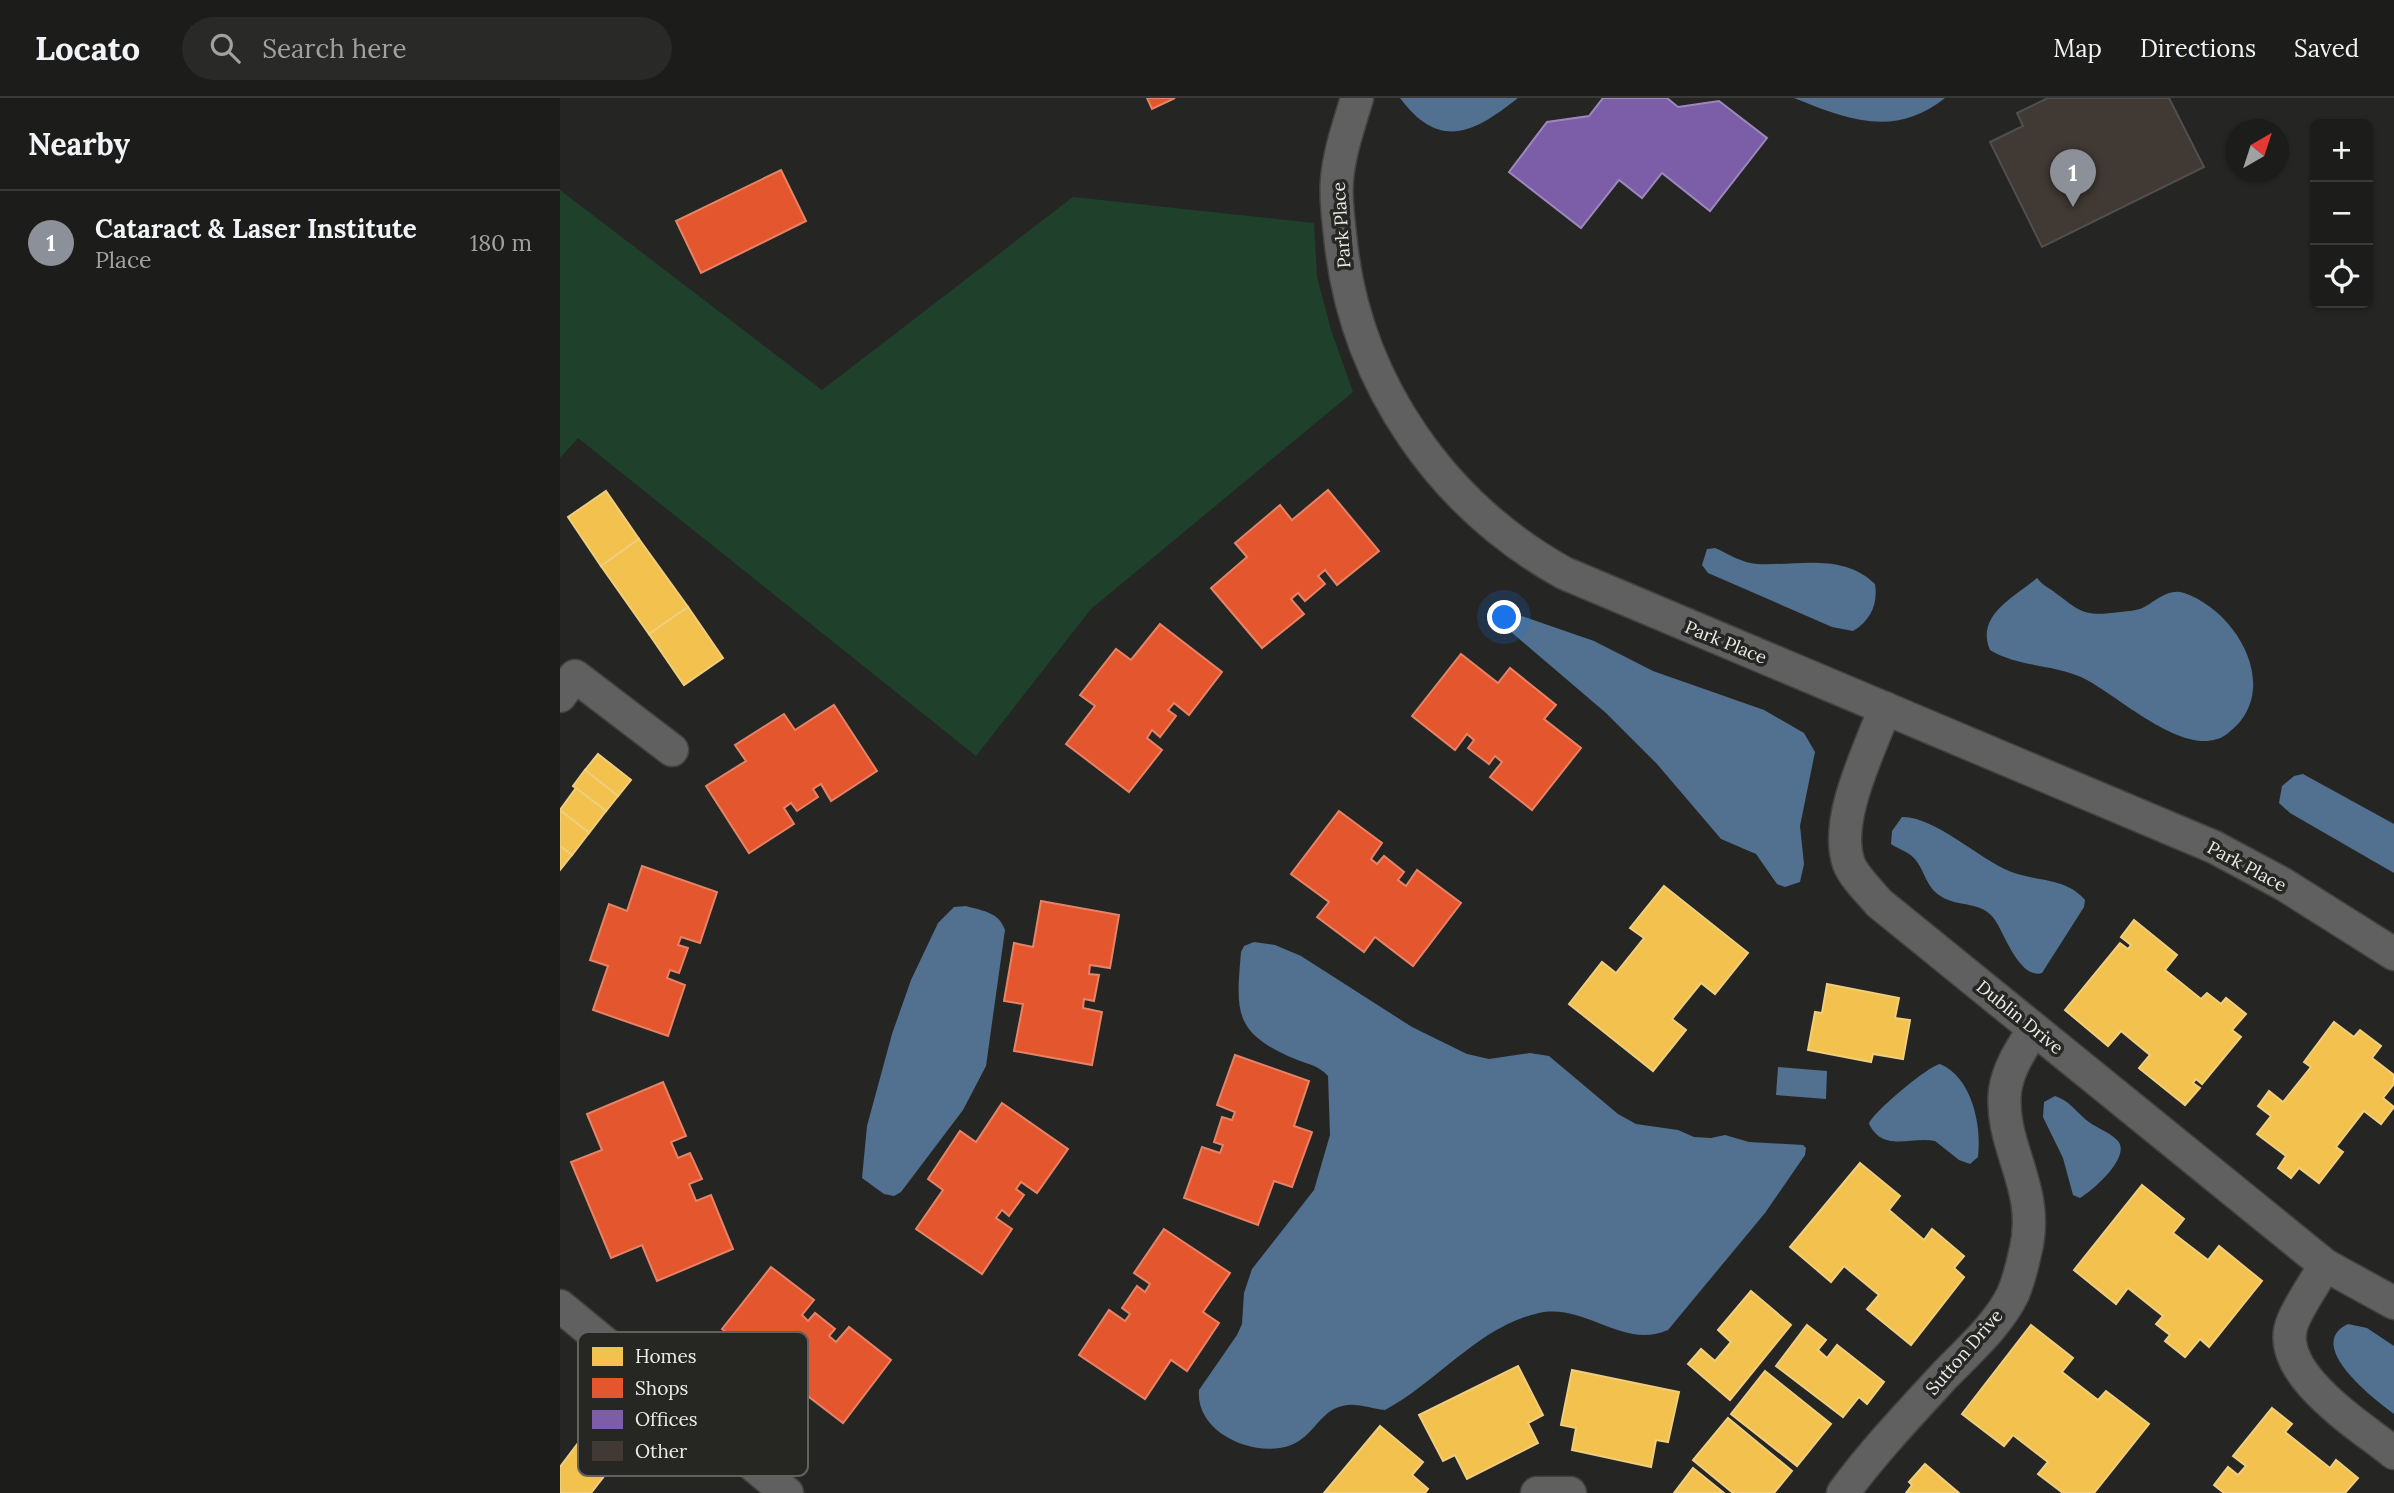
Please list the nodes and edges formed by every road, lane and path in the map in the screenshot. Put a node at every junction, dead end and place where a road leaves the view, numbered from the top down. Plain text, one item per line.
1 (1357, 98) edge
2 (560, 696) edge
3 (1885, 708) junction
4 (672, 750) dead end
5 (2394, 954) edge
6 (2034, 1029) junction
7 (2325, 1265) junction
8 (2394, 1303) edge
9 (560, 1306) edge
10 (592, 1332) edge
11 (2394, 1452) edge
12 (766, 1476) edge
13 (787, 1493) edge
14 (1536, 1493) edge
15 (1570, 1493) edge
16 (1843, 1493) edge

1 - 3 street, Park Place
2 - 4 street
3 - 5 street, Park Place
3 - 6 street, Dublin Drive
6 - 7 street, Dublin Drive
6 - 16 street, Sutton Drive
7 - 8 street, Dublin Drive
7 - 11 street
9 - 10 street
12 - 13 street
14 - 15 street

